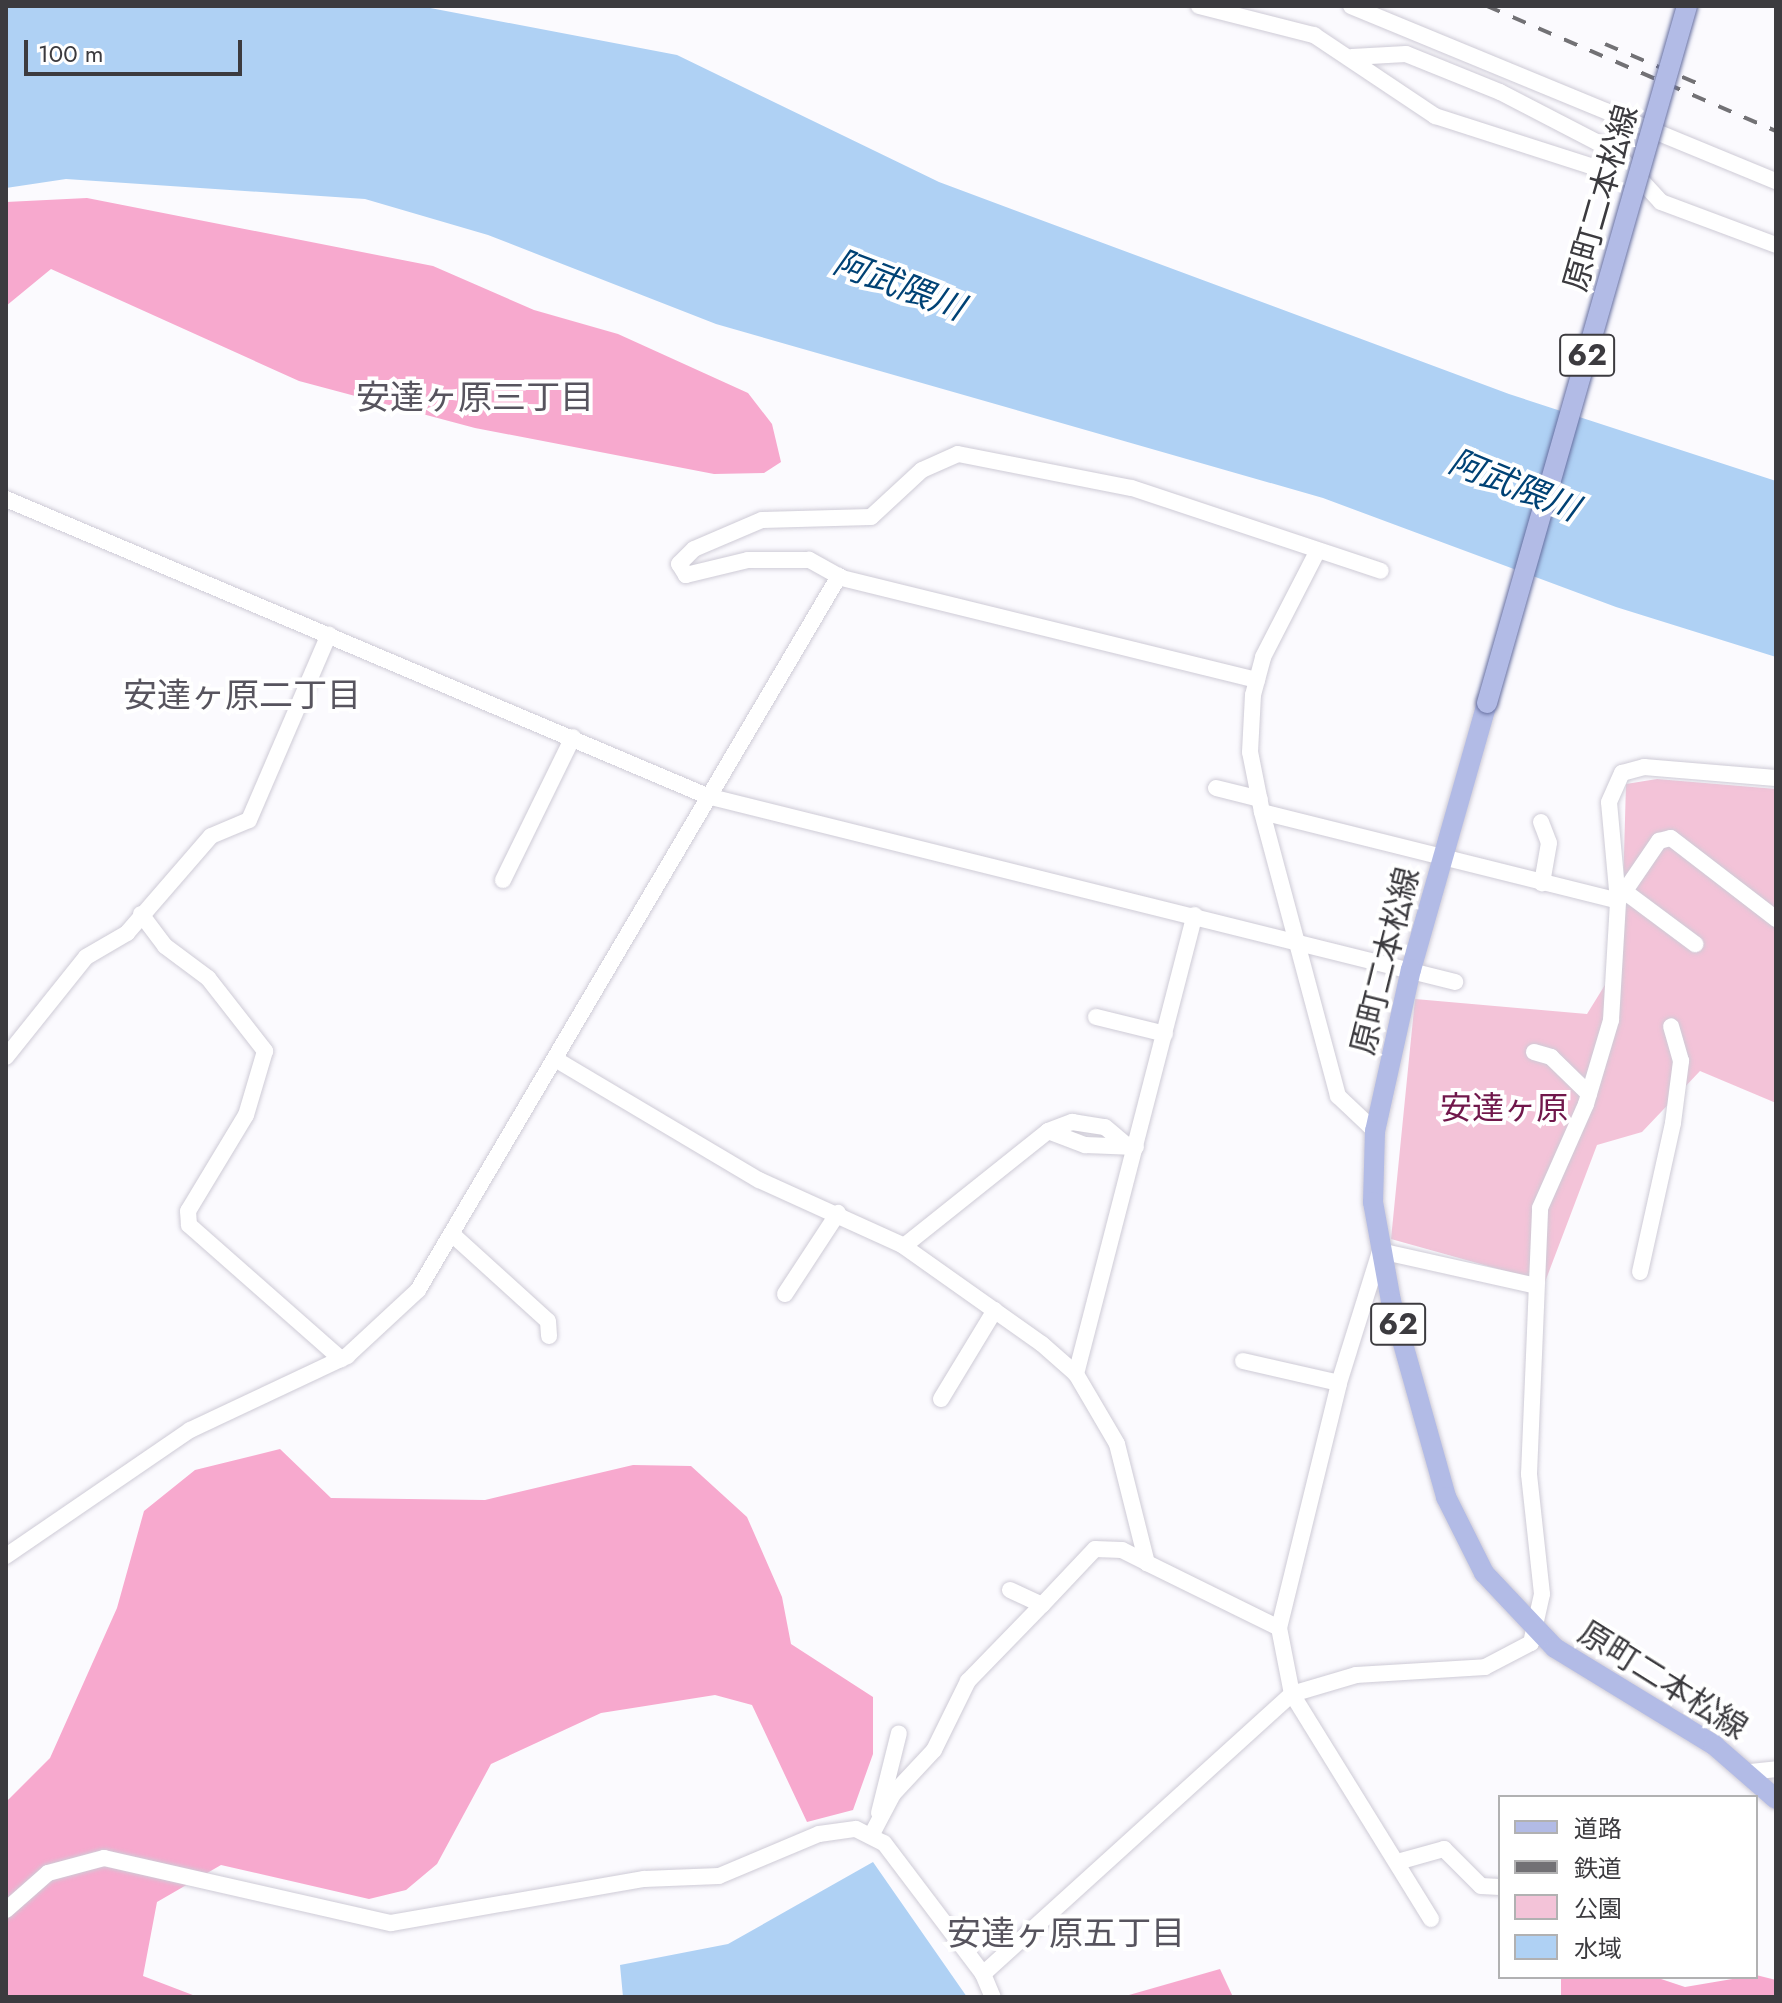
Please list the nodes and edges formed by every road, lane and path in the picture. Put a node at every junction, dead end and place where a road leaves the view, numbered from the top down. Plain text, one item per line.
1 (1199, 6) edge
2 (1351, 6) edge
3 (1687, 6) edge
4 (1352, 57) junction
5 (1637, 181) junction
6 (1776, 181) edge
7 (1776, 245) edge
8 (6, 499) edge
9 (1317, 552) junction
10 (1381, 571) dead end
11 (839, 576) junction
12 (329, 634) junction
13 (1257, 680) junction
14 (573, 737) junction
15 (1776, 778) edge
16 (1216, 788) dead end
17 (707, 796) junction
18 (1261, 806) junction
19 (1541, 822) dead end
20 (1442, 857) junction
21 (503, 880) dead end
22 (1542, 883) junction
23 (1621, 896) junction
24 (141, 914) junction
25 (1195, 915) junction
26 (1776, 919) edge
27 (1296, 938) junction
28 (1695, 944) dead end
29 (1411, 969) junction
30 (1455, 982) dead end
31 (1096, 1017) dead end
32 (1671, 1026) dead end
33 (1165, 1034) junction
34 (1534, 1052) dead end
35 (6, 1057) edge
36 (555, 1059) junction
37 (1589, 1094) junction
38 (1375, 1131) junction
39 (1132, 1146) junction
40 (838, 1213) junction
41 (453, 1235) junction
42 (904, 1246) junction
43 (1380, 1251) junction
44 (1640, 1272) dead end
45 (1532, 1285) junction
46 (785, 1294) dead end
47 (995, 1310) junction
48 (549, 1336) dead end
49 (341, 1359) junction
50 (1243, 1361) dead end
51 (1076, 1374) junction
52 (1339, 1383) junction
53 (941, 1399) dead end
54 (6, 1556) edge
55 (1147, 1563) junction
56 (1010, 1590) dead end
57 (1042, 1605) junction
58 (1279, 1628) junction
59 (1537, 1630) junction
60 (1292, 1694) junction
61 (899, 1733) dead end
62 (1776, 1769) edge
63 (1749, 1772) junction
64 (1776, 1799) edge
65 (879, 1813) junction
66 (873, 1832) junction
67 (1401, 1861) junction
68 (1498, 1887) edge
69 (6, 1910) edge
70 (1431, 1919) dead end
71 (983, 1974) junction
72 (993, 1997) edge

1 - 4 street
2 - 6 street
3 - 5 main road, 原町二本松線 / 62, bridge
4 - 5 street
4 - 7 street
5 - 20 main road, 原町二本松線 / 62, bridge
8 - 12 street
9 - 10 street
9 - 11 street
9 - 13 street
11 - 13 street
11 - 17 street
12 - 14 street
12 - 24 street
13 - 18 street
14 - 17 street
14 - 21 street
15 - 23 street
16 - 18 street
17 - 25 street
17 - 36 street
18 - 20 street
18 - 27 street
19 - 22 street
20 - 22 street
20 - 29 main road, 原町二本松線 / 62
22 - 23 street
23 - 26 street
23 - 28 street
23 - 37 street
24 - 35 street
24 - 49 street
25 - 27 street
25 - 33 street
27 - 29 street
27 - 38 street
29 - 30 street
29 - 38 main road, 原町二本松線 / 62
31 - 33 street
32 - 44 street
33 - 39 street
34 - 37 street
36 - 40 street
36 - 41 street
37 - 45 street
38 - 43 main road, 原町二本松線 / 62
39 - 42 street
39 - 51 street
40 - 42 street
40 - 46 street
41 - 48 street
41 - 49 street
42 - 47 street
43 - 45 street
43 - 52 street
43 - 59 main road, 原町二本松線 / 62
45 - 59 street
47 - 51 street
47 - 53 street
49 - 54 street
50 - 52 street
51 - 55 street
52 - 58 street
55 - 57 street
55 - 58 street
56 - 57 street
57 - 65 street
58 - 60 street
59 - 60 street
59 - 63 main road, 原町二本松線 / 62
60 - 67 street
60 - 71 street
61 - 65 street
62 - 63 street
63 - 64 main road, 原町二本松線 / 62
65 - 66 street
66 - 69 street
66 - 71 street
67 - 68 street
67 - 70 street
71 - 72 street

